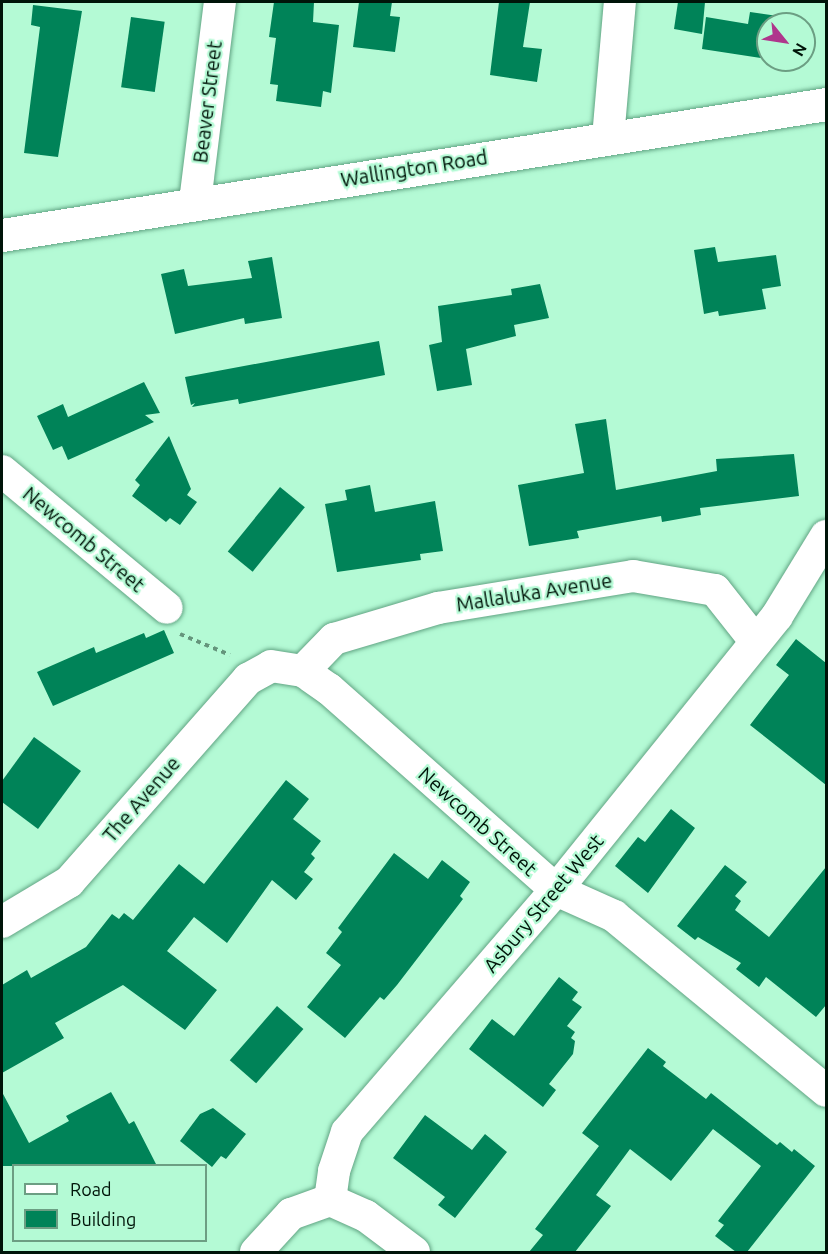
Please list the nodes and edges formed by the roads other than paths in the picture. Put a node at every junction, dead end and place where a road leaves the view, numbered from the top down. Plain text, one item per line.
1 (220, 2) edge
2 (620, 2) edge
3 (826, 104) edge
4 (608, 138) junction
5 (195, 202) junction
6 (2, 235) edge
7 (2, 471) edge
8 (826, 536) edge
9 (167, 608) road end
10 (756, 642) junction
11 (271, 666) joint
12 (303, 671) junction
13 (556, 890) junction
14 (2, 922) edge
15 (826, 1091) edge
16 (330, 1200) junction
17 (256, 1252) edge
18 (414, 1252) edge

1 - 5 street, Beaver Street
2 - 4 street
3 - 4 street, Wallington Road
4 - 5 street, Wallington Road
5 - 6 street, Wallington Road
7 - 9 street, Newcomb Street
8 - 10 street, Asbury Street West
10 - 12 street, Mallaluka Avenue
10 - 13 street, Asbury Street West
11 - 12 street, Newcomb Street
11 - 14 street, The Avenue
12 - 13 street, Newcomb Street
13 - 15 street, Newcomb Street
13 - 16 street, Asbury Street West
16 - 17 street
16 - 18 street

